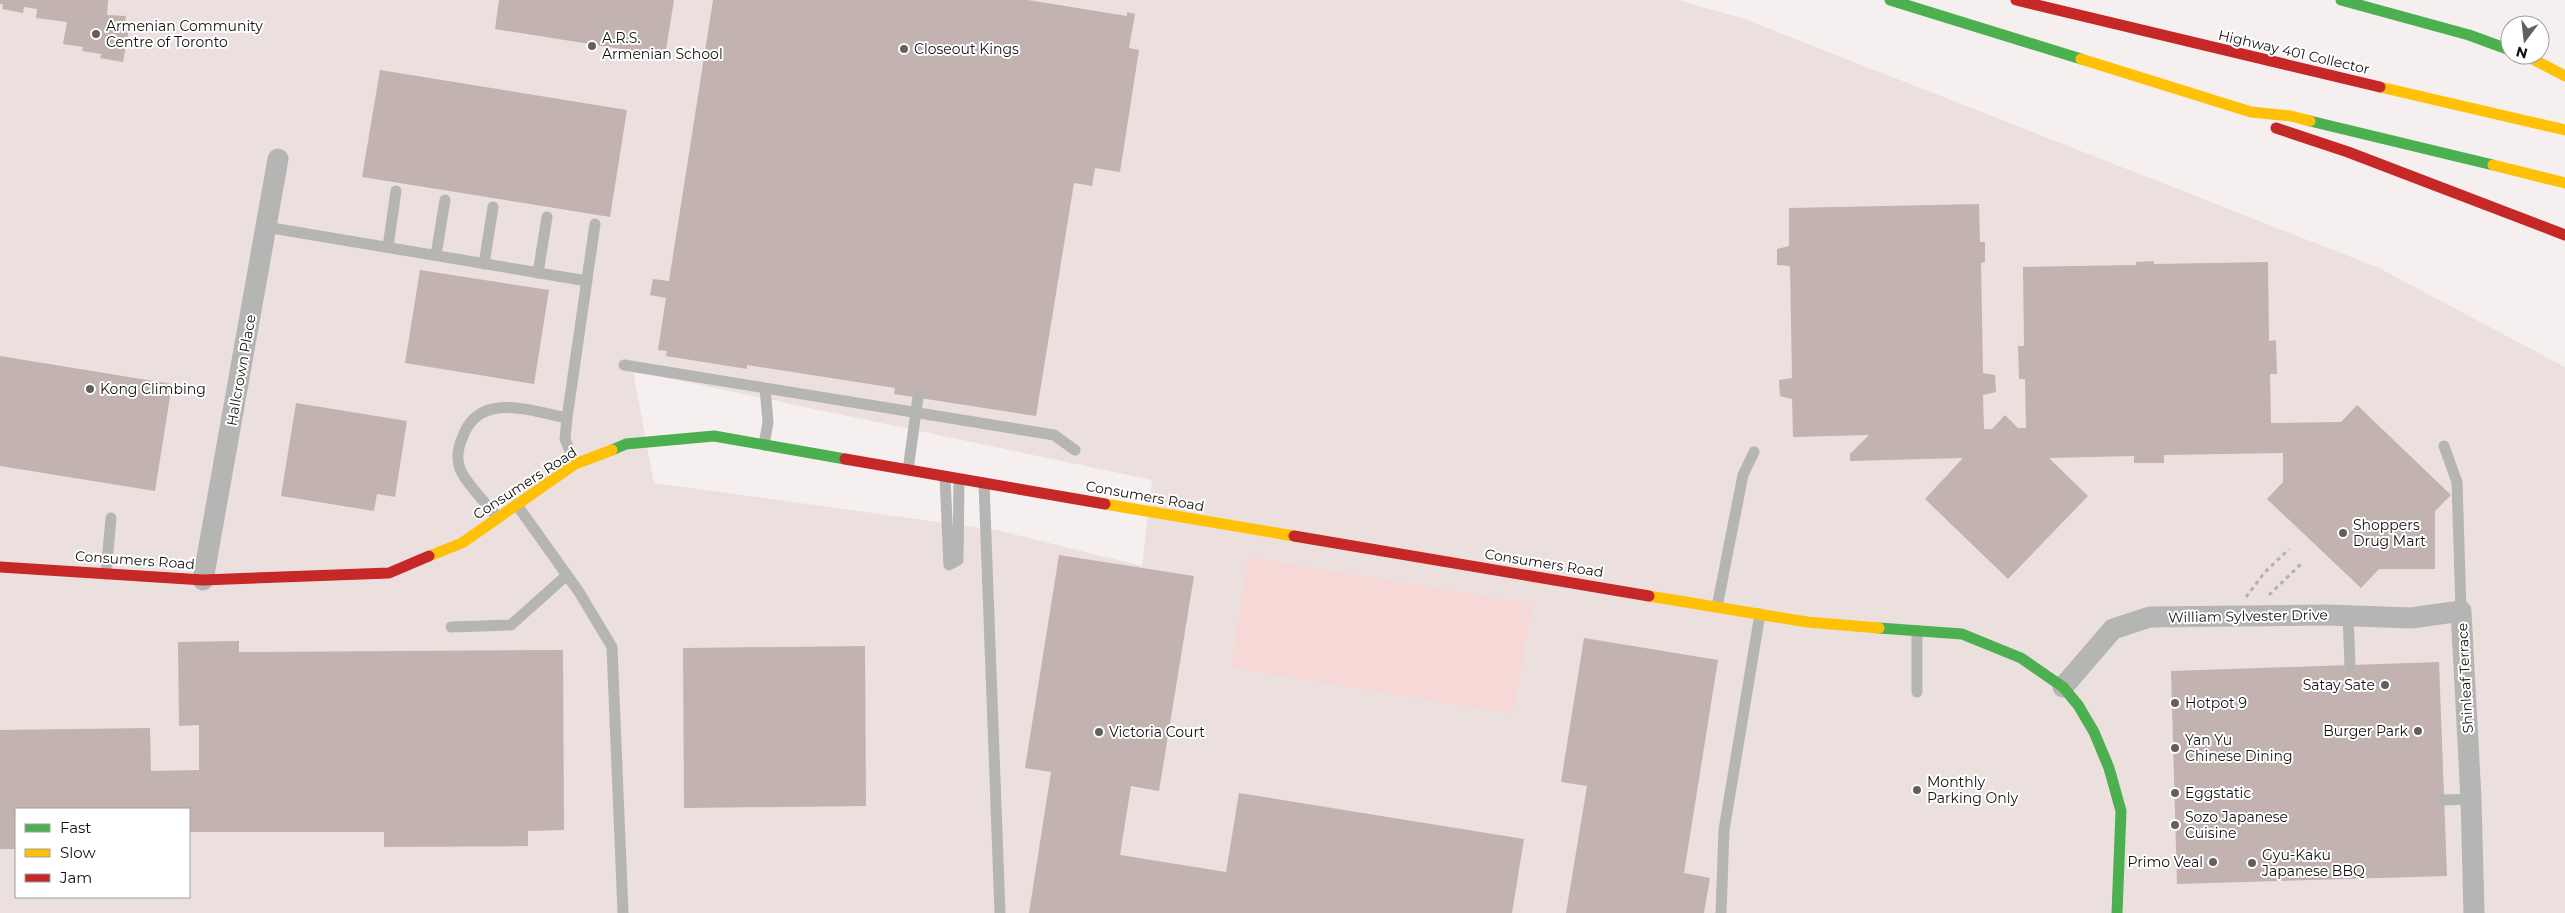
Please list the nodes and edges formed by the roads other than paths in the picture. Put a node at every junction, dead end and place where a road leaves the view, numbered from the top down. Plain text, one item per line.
1 (1890, 0) edge
2 (2016, 0) edge
3 (2341, 0) edge
4 (2500, 46) edge
5 (2544, 65) edge
6 (2565, 76) edge
7 (2251, 112) junction
8 (2565, 130) edge
9 (278, 159) dead end
10 (2565, 182) edge
11 (396, 191) dead end
12 (445, 200) dead end
13 (493, 207) dead end
14 (547, 217) dead end
15 (595, 224) dead end
16 (266, 226) junction
17 (2565, 235) edge
18 (388, 247) junction
19 (436, 256) junction
20 (484, 264) junction
21 (538, 273) junction
22 (587, 281) junction
23 (624, 365) dead end
24 (765, 388) junction
25 (918, 397) dead end
26 (916, 412) junction
27 (567, 418) junction
28 (764, 445) junction
29 (2444, 446) dead end
30 (1074, 450) dead end
31 (1754, 452) dead end
32 (575, 464) junction
33 (908, 470) junction
34 (945, 477) junction
35 (959, 479) junction
36 (984, 484) junction
37 (517, 505) junction
38 (111, 518) dead end
39 (498, 518) junction
40 (0, 567) edge
41 (106, 574) junction
42 (567, 576) junction
43 (204, 580) junction
44 (1718, 607) junction
45 (2461, 611) junction
46 (1760, 614) junction
47 (2348, 615) junction
48 (451, 626) dead end
49 (1916, 631) junction
50 (2350, 666) dead end
51 (2062, 687) junction
52 (1917, 692) dead end
53 (2471, 799) junction
54 (2444, 800) dead end
55 (623, 913) edge
56 (1000, 913) edge
57 (1721, 913) edge
58 (2117, 913) edge
59 (2474, 913) edge

1 - 7 main road
2 - 8 main road, Highway 401 Collector
3 - 4 main road
5 - 6 main road
7 - 10 main road
7 - 17 main road
9 - 16 street, Hallcrown Place
11 - 18 lane
12 - 19 lane
13 - 20 lane
14 - 21 lane
15 - 22 lane
16 - 18 lane
16 - 43 street, Hallcrown Place
18 - 19 lane
19 - 20 lane
20 - 21 lane
21 - 22 lane
22 - 27 lane
23 - 24 lane
24 - 26 lane
24 - 28 lane
25 - 26 lane
26 - 30 lane
26 - 33 lane
27 - 32 lane
27 - 39 lane
28 - 32 main road, Consumers Road
28 - 33 main road, Consumers Road
29 - 45 lane, Shinleaf Terrace
31 - 44 lane
32 - 37 main road, Consumers Road
33 - 34 main road, Consumers Road
34 - 35 main road, Consumers Road
34 - 35 lane
35 - 36 main road, Consumers Road
36 - 44 main road, Consumers Road
36 - 56 lane
37 - 39 main road, Consumers Road
37 - 42 lane
38 - 41 lane
39 - 43 main road, Consumers Road
40 - 41 main road, Consumers Road
41 - 43 main road, Consumers Road
42 - 48 lane
42 - 55 lane
44 - 46 main road, Consumers Road
45 - 47 street, William Sylvester Drive
45 - 53 street, Shinleaf Terrace
46 - 49 main road, Consumers Road
46 - 57 lane
47 - 50 lane
47 - 51 street, William Sylvester Drive
49 - 51 main road, Consumers Road
49 - 52 lane
51 - 58 main road, Consumers Road
53 - 54 lane
53 - 59 street, Shinleaf Terrace

